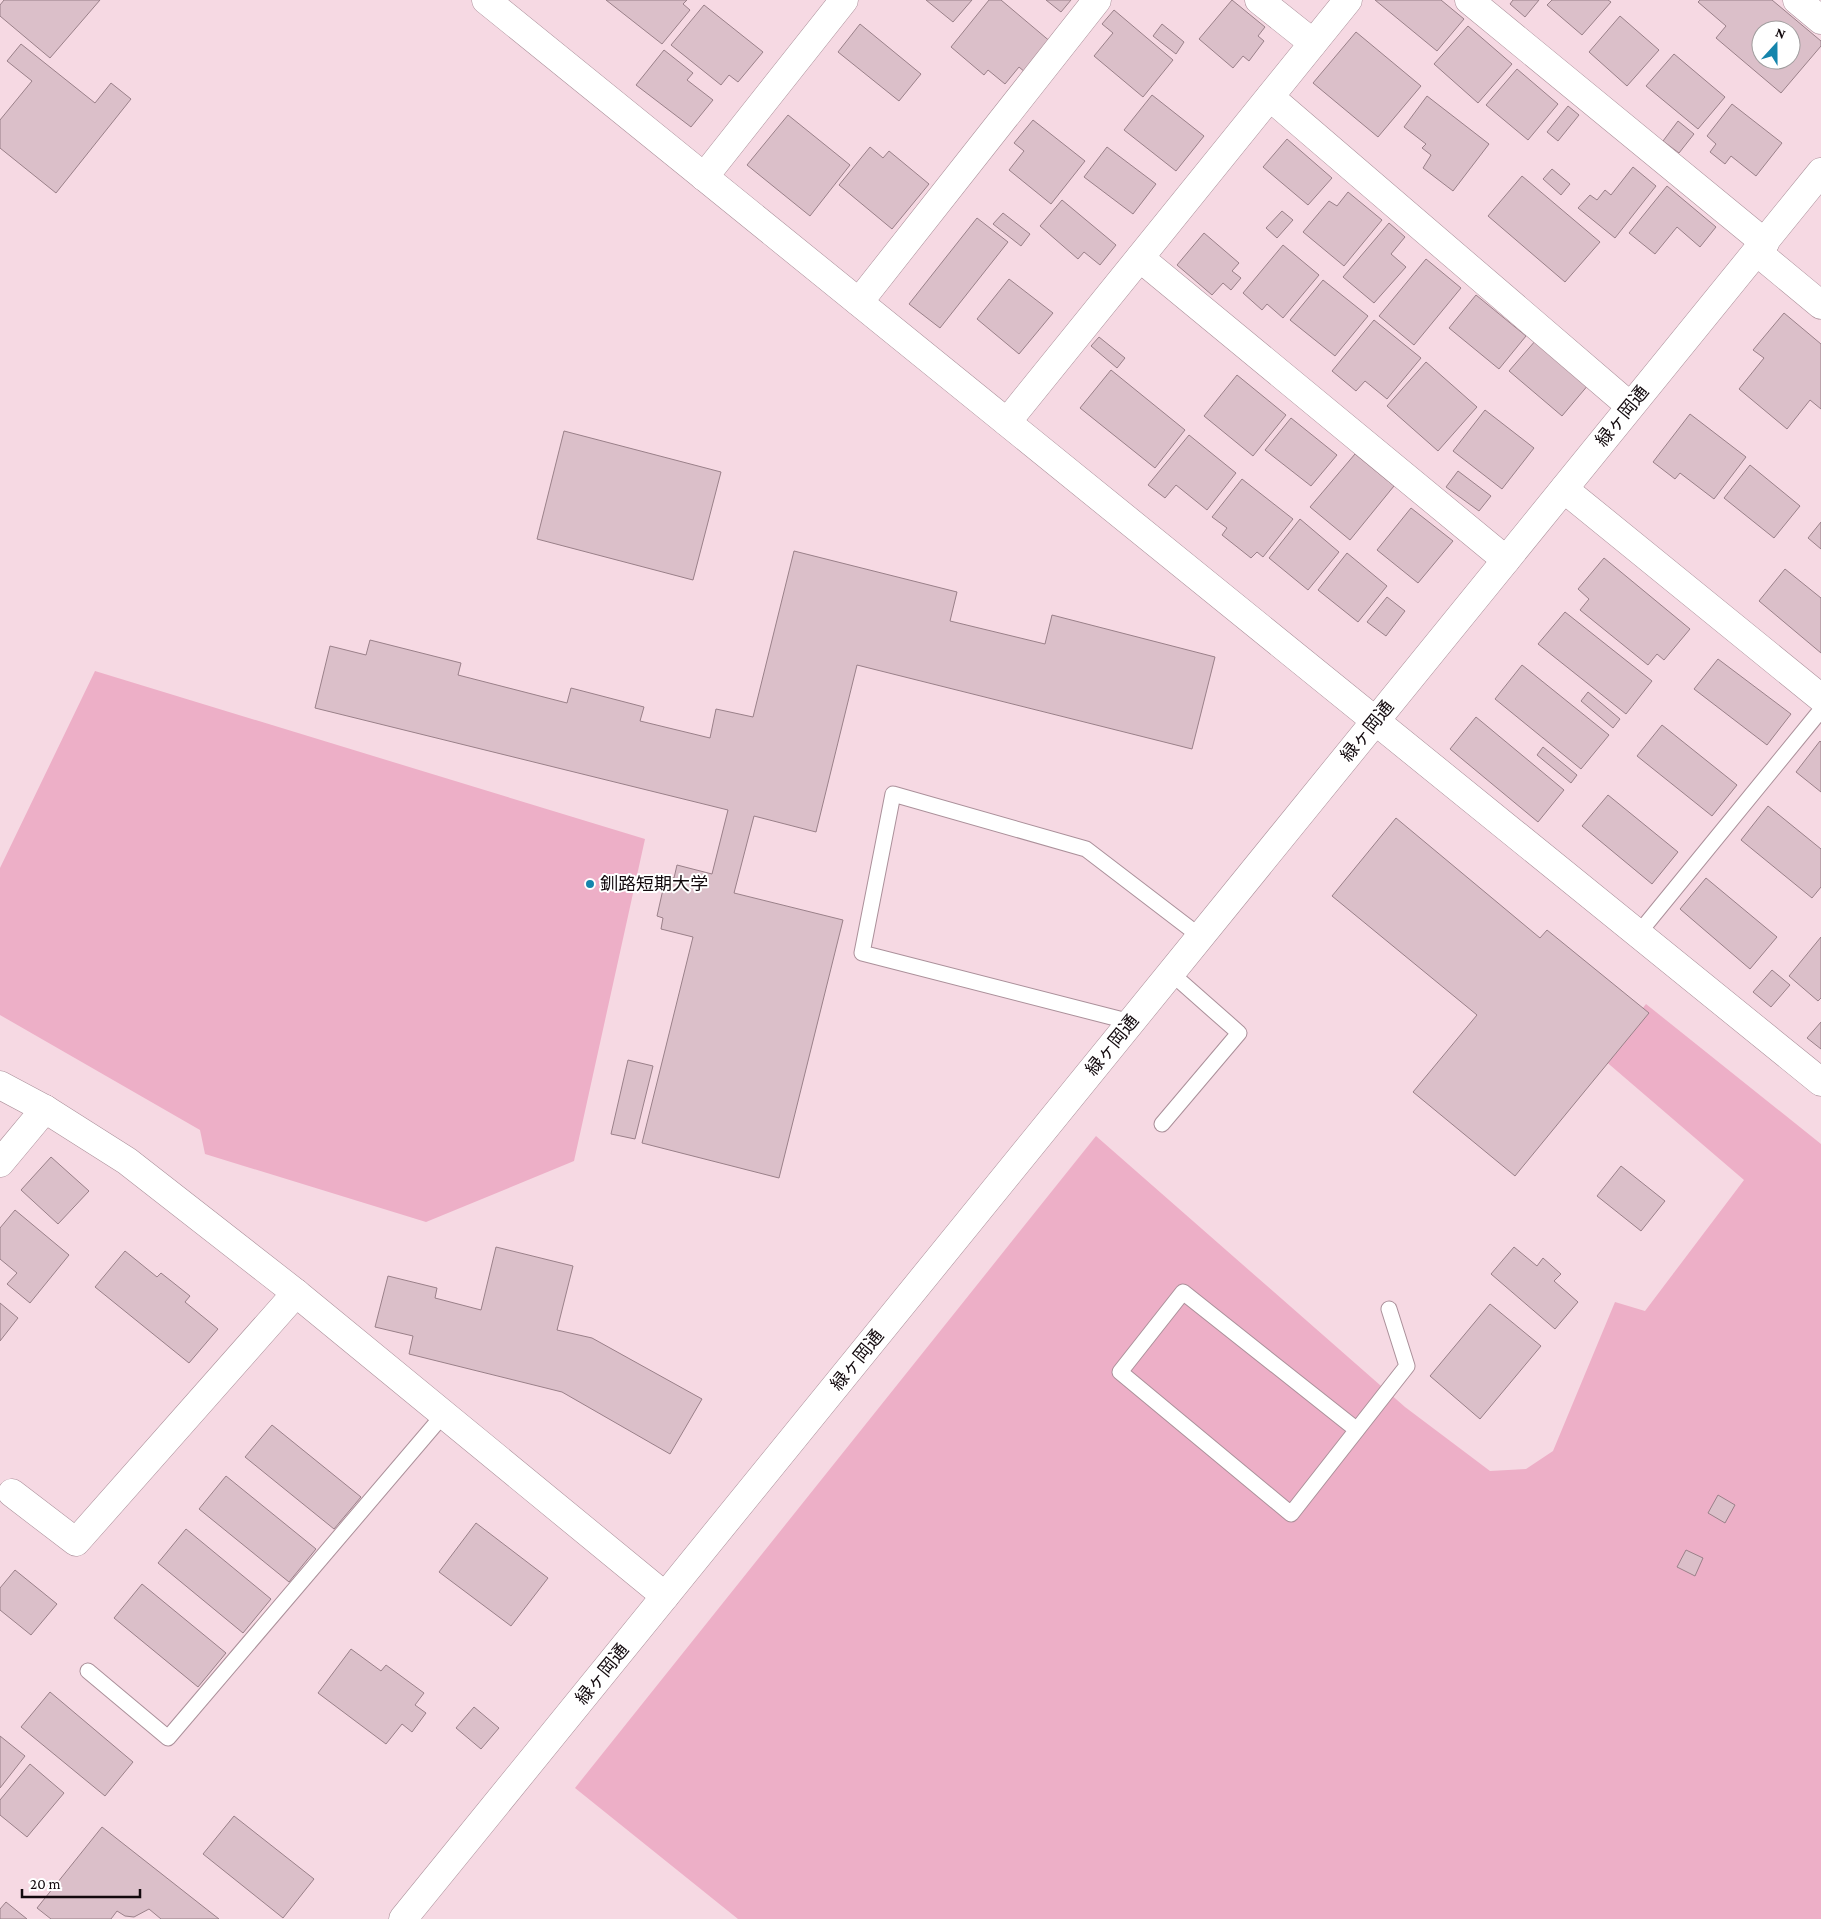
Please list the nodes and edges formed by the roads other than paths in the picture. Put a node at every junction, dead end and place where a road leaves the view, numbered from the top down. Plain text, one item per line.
1 (486, 0) edge
2 (844, 0) edge
3 (1097, 0) edge
4 (1258, 0) edge
5 (1348, 0) edge
6 (1469, 0) edge
7 (1797, 0) edge
8 (1821, 20) edge
9 (1313, 43) junction
10 (1270, 97) junction
11 (1821, 172) edge
12 (704, 177) junction
13 (1761, 248) junction
14 (1140, 258) junction
15 (859, 302) junction
16 (1821, 305) edge
17 (1630, 406) junction
18 (1007, 422) junction
19 (1564, 489) junction
20 (1506, 560) junction
21 (1821, 698) edge
22 (1821, 710) edge
23 (1376, 721) junction
24 (1638, 934) junction
25 (1200, 937) junction
26 (1171, 973) junction
27 (1131, 1022) junction
28 (1821, 1082) edge
29 (0, 1084) edge
30 (46, 1109) junction
31 (1162, 1124) dead end
32 (0, 1163) edge
33 (296, 1293) junction
34 (1389, 1310) dead end
35 (444, 1414) junction
36 (1357, 1430) junction
37 (12, 1493) dead end
38 (666, 1596) junction
39 (88, 1671) dead end
40 (403, 1919) edge

1 - 12 street
2 - 12 street
3 - 15 street
4 - 9 street
5 - 9 street
6 - 13 street
7 - 8 street
9 - 10 street
10 - 14 street
10 - 17 street
11 - 13 street, 緑ヶ岡通
12 - 15 street
13 - 16 street
13 - 17 street, 緑ヶ岡通
14 - 18 street
14 - 20 street
15 - 18 street
17 - 19 street, 緑ヶ岡通
18 - 23 street
19 - 20 street, 緑ヶ岡通
19 - 21 street
20 - 23 street, 緑ヶ岡通
22 - 24 lane
23 - 24 street
23 - 25 street, 緑ヶ岡通
24 - 28 street
25 - 26 street, 緑ヶ岡通
25 - 27 lane
26 - 27 street, 緑ヶ岡通
26 - 31 lane
27 - 38 street, 緑ヶ岡通
29 - 30 street
30 - 32 street
30 - 33 street
33 - 35 street
33 - 37 street
34 - 36 lane
35 - 38 street
35 - 39 lane
36 - 36 lane
38 - 40 street, 緑ヶ岡通

